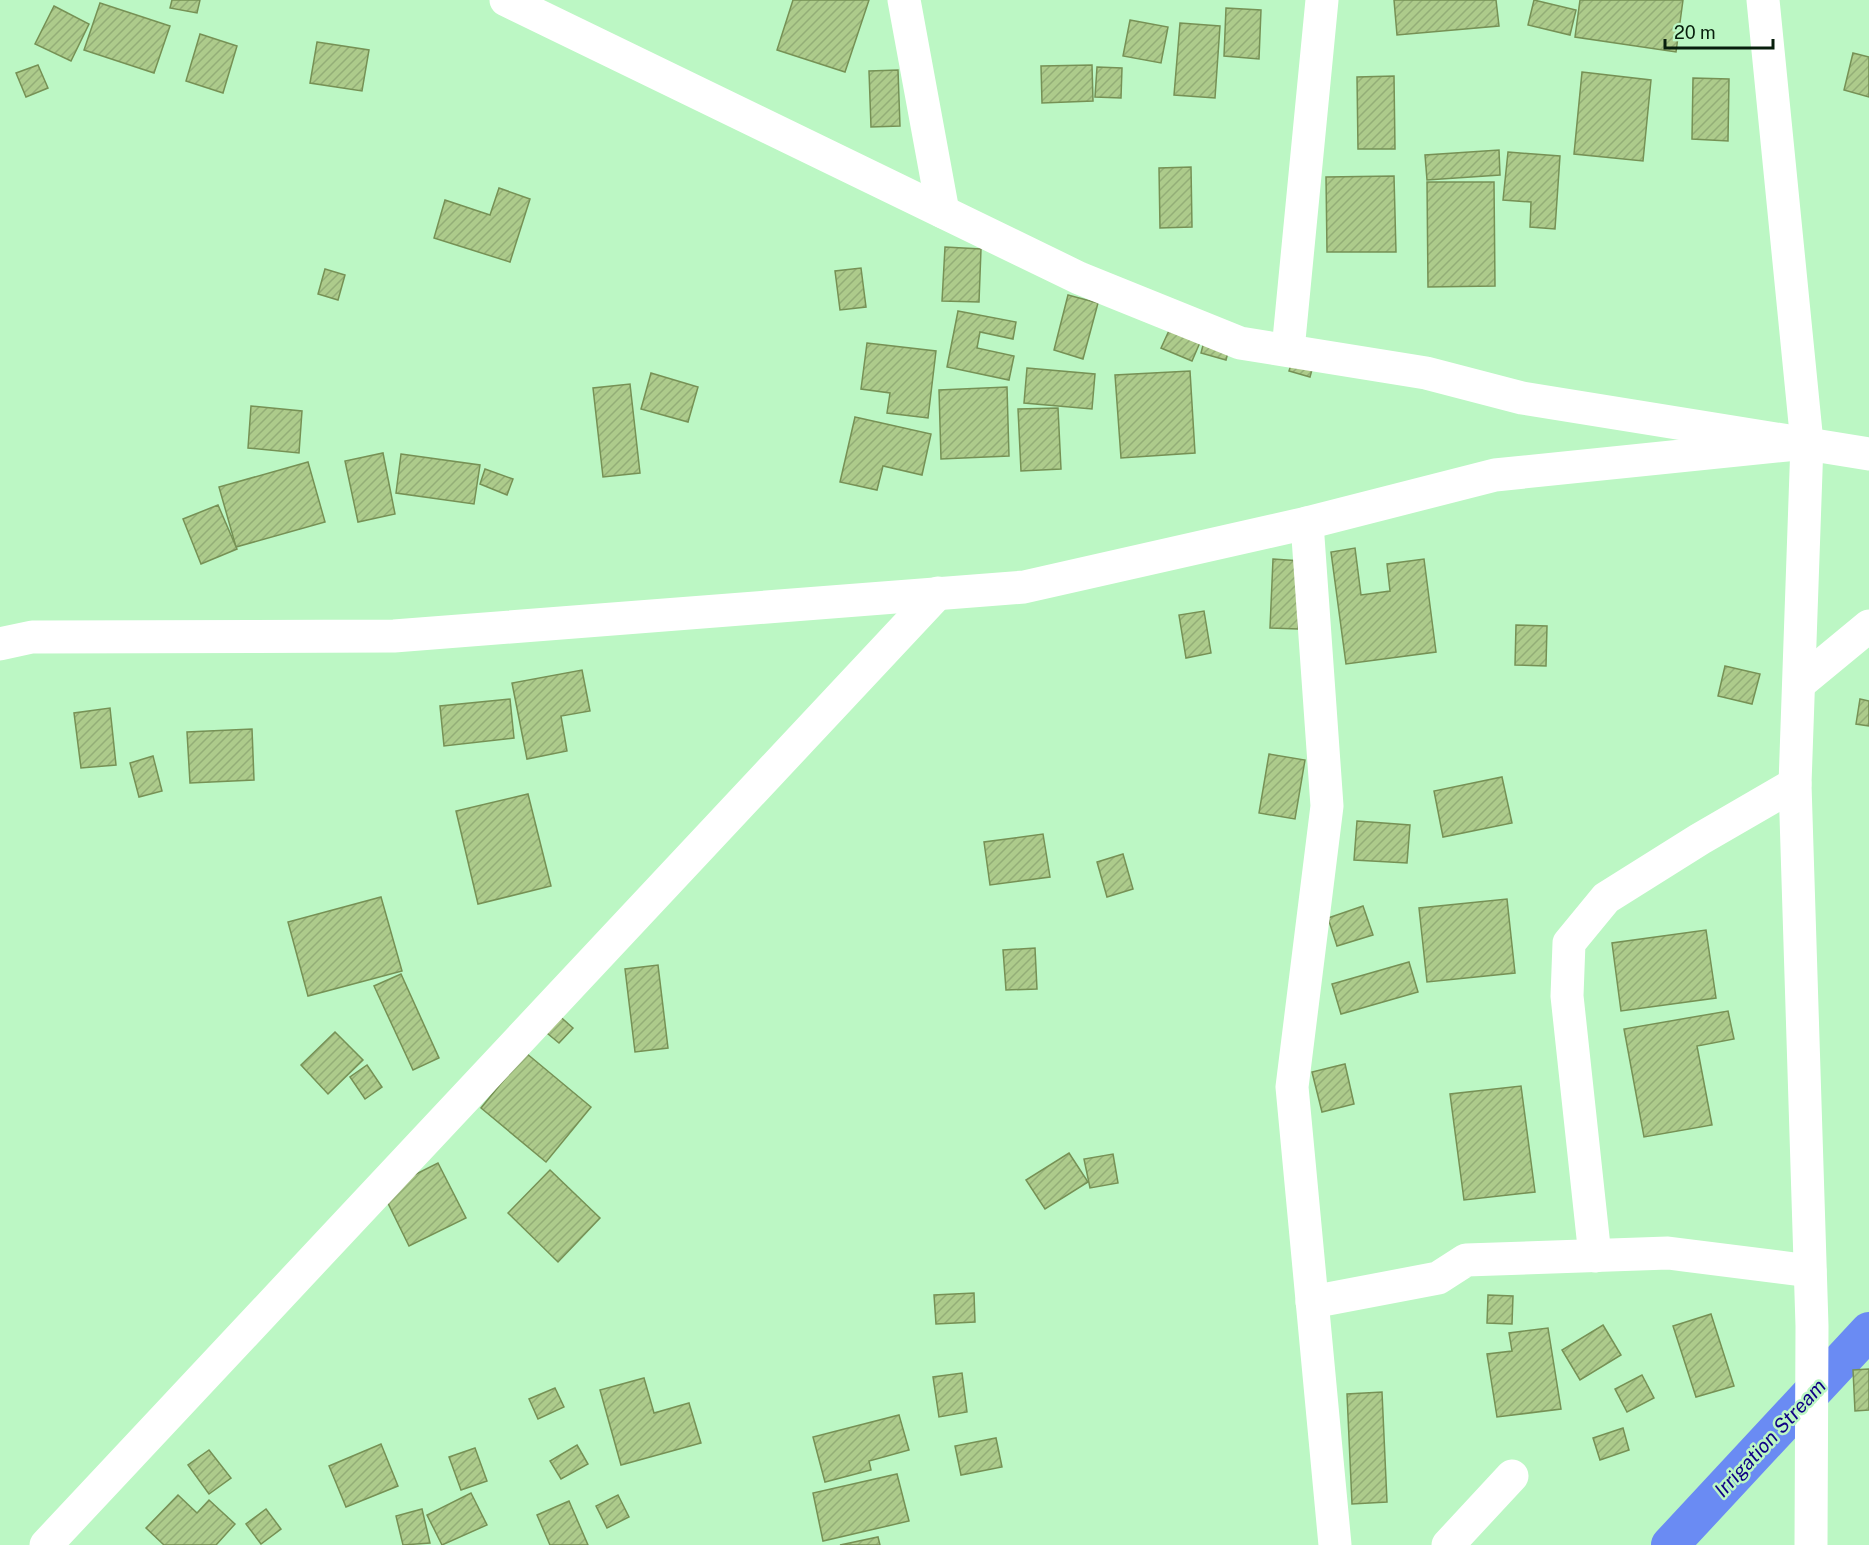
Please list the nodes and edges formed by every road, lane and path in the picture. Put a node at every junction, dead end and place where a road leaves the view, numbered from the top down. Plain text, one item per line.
1 (506, 0) edge
2 (904, 0) edge
3 (1322, 0) edge
4 (1763, 0) edge
5 (547, 10) edge
6 (944, 212) junction
7 (1288, 350) junction
8 (1807, 444) junction
9 (1869, 453) edge
10 (1307, 523) junction
11 (938, 593) junction
12 (1869, 626) edge
13 (0, 644) edge
14 (1800, 683) junction
15 (1795, 784) junction
16 (1595, 1256) junction
17 (1810, 1271) junction
18 (1312, 1302) junction
19 (1512, 1476) dead end
20 (1814, 1541) edge
21 (46, 1545) edge
22 (1335, 1545) edge
23 (1449, 1545) edge

1 - 5 street
2 - 6 street
3 - 7 street
4 - 8 street
5 - 6 street
6 - 7 street
7 - 8 street
8 - 9 street
8 - 10 street
8 - 14 street
10 - 11 street
10 - 18 street
11 - 13 street
11 - 21 street
12 - 14 street
14 - 15 street
15 - 16 street
15 - 17 street
16 - 17 street
16 - 18 street
17 - 20 street
18 - 22 street
19 - 23 street

